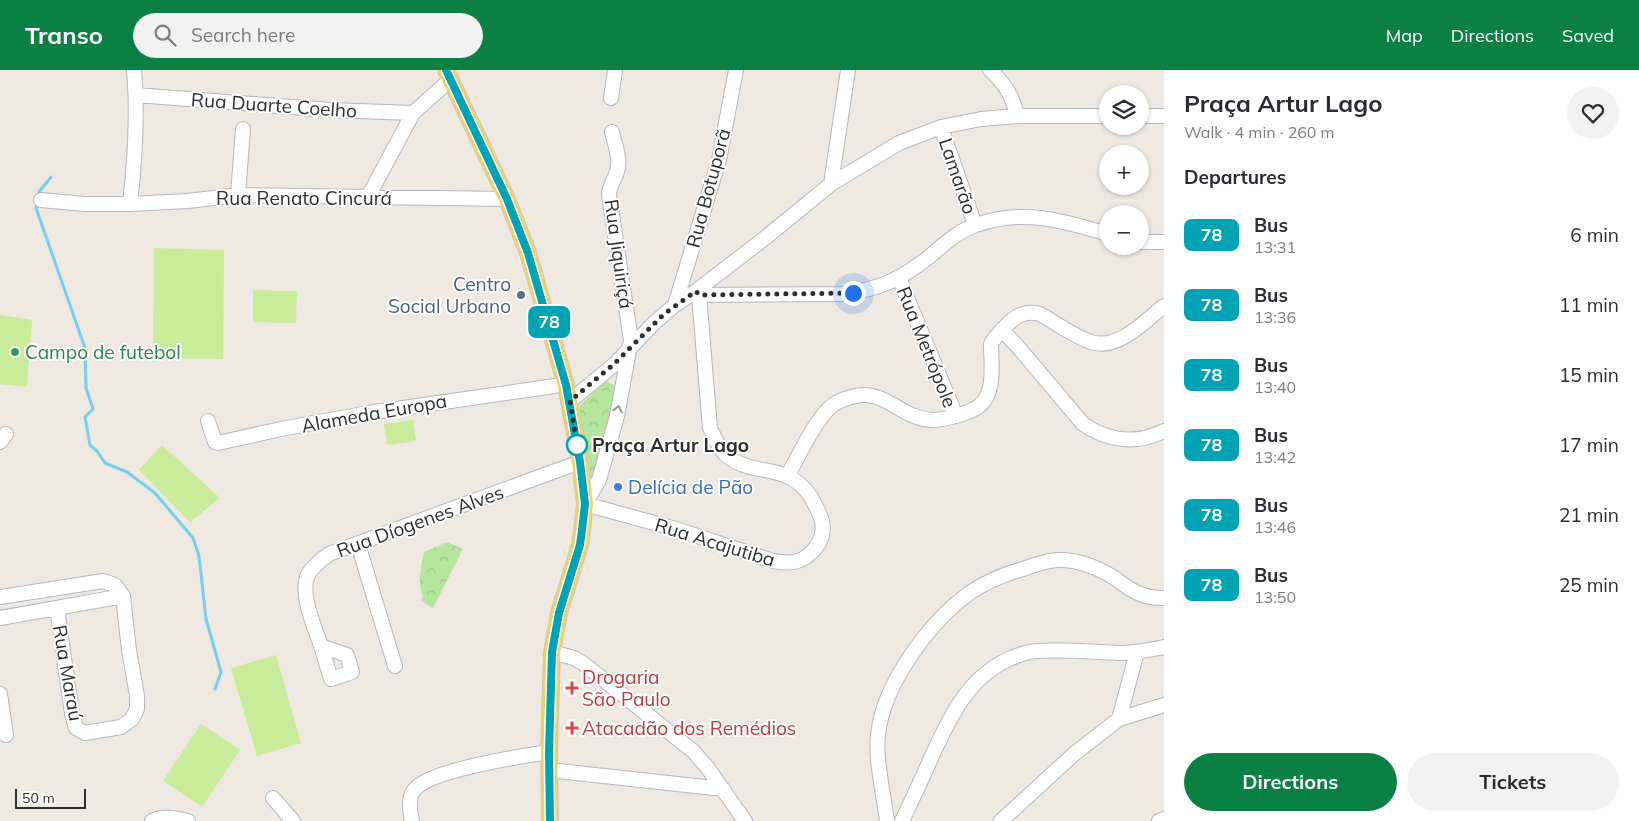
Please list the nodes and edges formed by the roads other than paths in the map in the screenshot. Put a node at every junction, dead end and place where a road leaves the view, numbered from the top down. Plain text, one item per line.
1 (134, 70) edge
2 (615, 70) edge
3 (736, 70) edge
4 (848, 70) edge
5 (990, 70) edge
6 (448, 75) edge
7 (136, 95) junction
8 (611, 98) dead end
9 (412, 113) junction
10 (1017, 116) junction
11 (1099, 116) edge
12 (1149, 116) edge
13 (1164, 116) edge
14 (941, 127) junction
15 (243, 129) dead end
16 (612, 132) dead end
17 (831, 184) junction
18 (238, 194) junction
19 (368, 197) junction
20 (507, 199) junction
21 (41, 200) dead end
22 (130, 204) junction
23 (975, 225) junction
24 (1099, 232) edge
25 (1149, 242) edge
26 (1164, 242) edge
27 (899, 278) junction
28 (698, 293) junction
29 (675, 305) junction
30 (1164, 306) edge
31 (1002, 330) junction
32 (630, 349) junction
33 (556, 386) dead end
34 (570, 401) junction
35 (956, 416) junction
36 (208, 421) dead end
37 (1164, 431) edge
38 (580, 462) junction
39 (788, 475) junction
40 (585, 504) junction
41 (358, 544) junction
42 (123, 596) junction
43 (0, 597) edge
44 (1164, 598) edge
45 (57, 608) junction
46 (0, 618) edge
47 (321, 646) dead end
48 (1164, 647) edge
49 (552, 652) junction
50 (1137, 652) junction
51 (395, 666) dead end
52 (0, 694) edge
53 (1164, 705) edge
54 (1120, 719) junction
55 (6, 735) dead end
56 (549, 752) junction
57 (549, 770) junction
58 (723, 788) junction
59 (273, 798) dead end
60 (1164, 819) edge
61 (180, 820) edge
62 (152, 821) edge
63 (293, 821) edge
64 (412, 821) edge
65 (550, 821) edge
66 (745, 821) edge
67 (887, 821) edge
68 (902, 821) edge
69 (1001, 821) edge
70 (1159, 821) edge

1 - 7 street
2 - 8 street
3 - 29 street, Rua Botuporã
4 - 17 street
5 - 10 street
6 - 9 street
6 - 20 main road
7 - 9 street, Rua Duarte Coelho
7 - 22 street
9 - 19 street
10 - 11 street
10 - 14 street
12 - 13 street
14 - 17 street
14 - 23 street, Lamarão
15 - 18 street
16 - 32 street, Rua Jiquiriçá
17 - 28 street
18 - 19 street, Rua Renato Cincurá
18 - 22 street, Rua Renato Cincurá
19 - 20 street, Rua Renato Cincurá
20 - 34 main road
21 - 22 street, Rua Renato Cincurá
23 - 24 street
23 - 27 street
25 - 26 street
27 - 28 street
27 - 35 street, Rua Metrópole
28 - 29 street
28 - 39 street
29 - 32 street
30 - 31 street
31 - 35 street
31 - 37 street
32 - 34 street
40 -> 32 street, Rua Jiquiriçá
33 - 36 street, Alameda Europa
34 - 38 main road
35 - 39 street
38 - 40 main road
38 - 41 street, Rua Díogenes Alves
39 - 40 street, Rua Acajutiba
40 - 49 main road
41 - 47 street, Rua Díogenes Alves
41 - 51 street
42 - 43 street
42 - 45 street
42 - 45 street, Rua Maraú
44 - 67 street
45 - 46 street
48 - 50 street
49 - 56 main road
49 - 58 street
50 - 54 street
50 - 68 street
52 - 55 street
53 - 54 street
54 - 69 street
56 - 57 main road
56 - 64 street
57 - 58 street
57 - 65 main road
58 - 66 street
59 - 63 street
60 - 70 street
61 - 62 street

